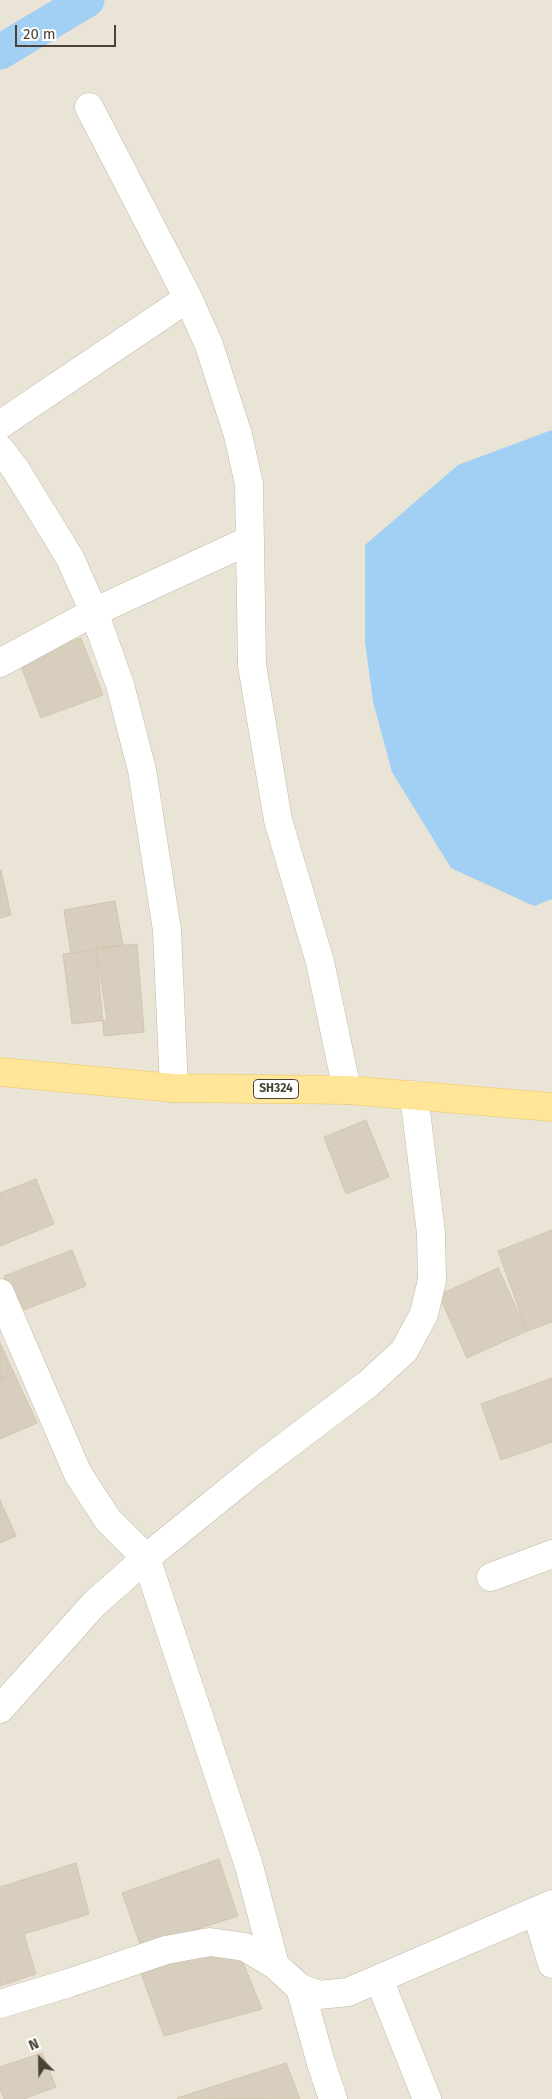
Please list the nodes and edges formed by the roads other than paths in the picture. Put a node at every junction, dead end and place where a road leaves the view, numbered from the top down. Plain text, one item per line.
1 (89, 107) dead end
2 (188, 298) junction
3 (0, 425) edge
4 (0, 449) edge
5 (250, 540) junction
6 (94, 612) junction
7 (1, 660) edge
8 (0, 1072) edge
9 (174, 1088) junction
10 (347, 1090) junction
11 (414, 1095) junction
12 (552, 1106) edge
13 (0, 1293) edge
14 (552, 1554) edge
15 (146, 1558) junction
16 (491, 1577) dead end
17 (0, 1709) edge
18 (544, 1908) edge
19 (552, 1964) edge
20 (275, 1965) junction
21 (379, 1979) junction
22 (300, 1988) junction
23 (0, 2004) edge
24 (334, 2099) edge
25 (427, 2099) edge

1 - 2 street
2 - 3 street
2 - 5 street
4 - 6 street
5 - 6 street
5 - 10 street
6 - 7 street
6 - 9 street
8 - 9 main road, SH324
9 - 10 main road, SH324
10 - 11 main road, SH324
11 - 12 main road, SH324
11 - 15 street
13 - 15 street
14 - 16 street
15 - 17 street
15 - 20 street
18 - 19 street
18 - 21 street
20 - 22 street
20 - 23 street
21 - 22 street
21 - 25 street
22 - 24 street

